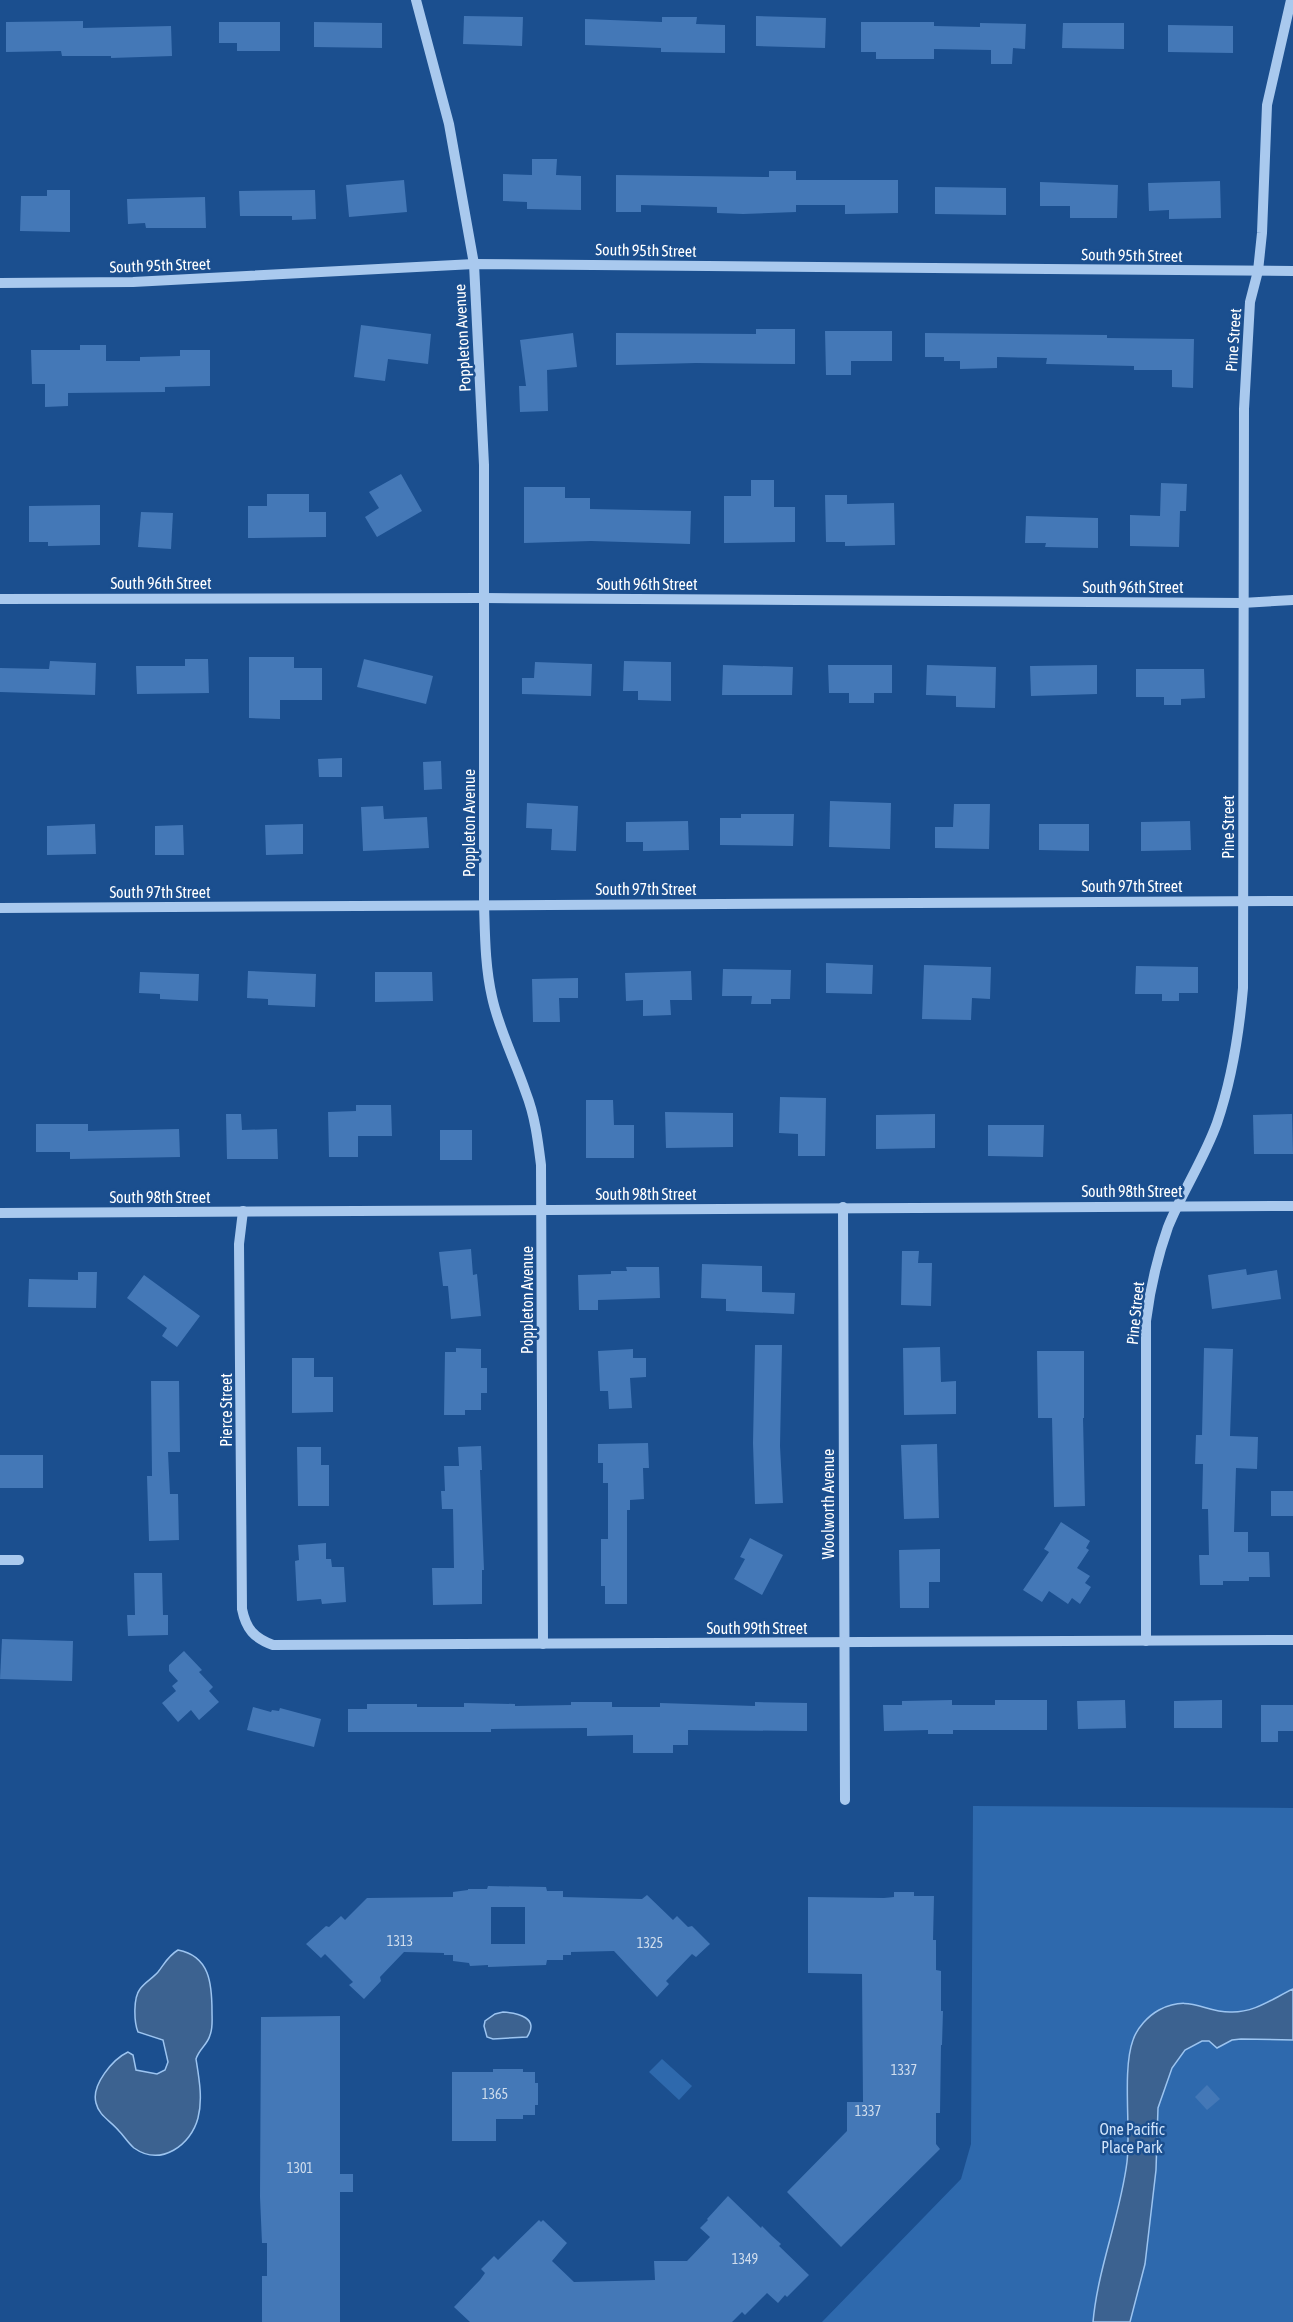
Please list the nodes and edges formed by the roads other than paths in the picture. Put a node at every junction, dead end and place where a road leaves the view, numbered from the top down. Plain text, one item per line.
1 (416, 0) edge
2 (1291, 0) edge
3 (474, 264) junction
4 (1258, 271) junction
5 (1293, 271) edge
6 (0, 283) edge
7 (484, 598) junction
8 (0, 599) edge
9 (1293, 600) edge
10 (1242, 603) junction
11 (1244, 900) junction
12 (1293, 900) edge
13 (484, 904) junction
14 (0, 908) edge
15 (1178, 1206) junction
16 (1293, 1206) edge
17 (843, 1207) junction
18 (541, 1209) junction
19 (243, 1211) junction
20 (0, 1213) edge
21 (0, 1560) edge
22 (20, 1560) dead end
23 (242, 1609) joint
24 (1293, 1640) edge
25 (1146, 1641) junction
26 (843, 1642) junction
27 (543, 1644) junction
28 (845, 1800) dead end

1 - 3 street, Poppleton Avenue
2 - 4 street, Pine Street
3 - 4 street, South 95th Street
3 - 6 street, South 95th Street
3 - 7 street, Poppleton Avenue
4 - 5 street, South 95th Street
4 - 10 street, Pine Street
7 - 8 street, South 96th Street
7 - 10 street, South 96th Street
7 - 13 street, Poppleton Avenue
9 - 10 street, South 96th Street
10 - 11 street, Pine Street
11 - 12 street, South 97th Street
11 - 13 street, South 97th Street
11 - 15 street, Pine Street
13 - 14 street, South 97th Street
13 - 18 street, Poppleton Avenue
15 - 16 street, South 98th Street
15 - 17 street, South 98th Street
15 - 25 street, Pine Street
17 - 18 street, South 98th Street
17 - 26 street, Woolworth Avenue
18 - 19 street, South 98th Street
18 - 27 street, Poppleton Avenue
19 - 20 street, South 98th Street
19 - 23 street, Pierce Street
21 - 22 street
23 - 27 street, South 99th Street
24 - 25 street, South 99th Street
25 - 26 street, South 99th Street
26 - 27 street, South 99th Street
26 - 28 street, Woolworth Avenue

